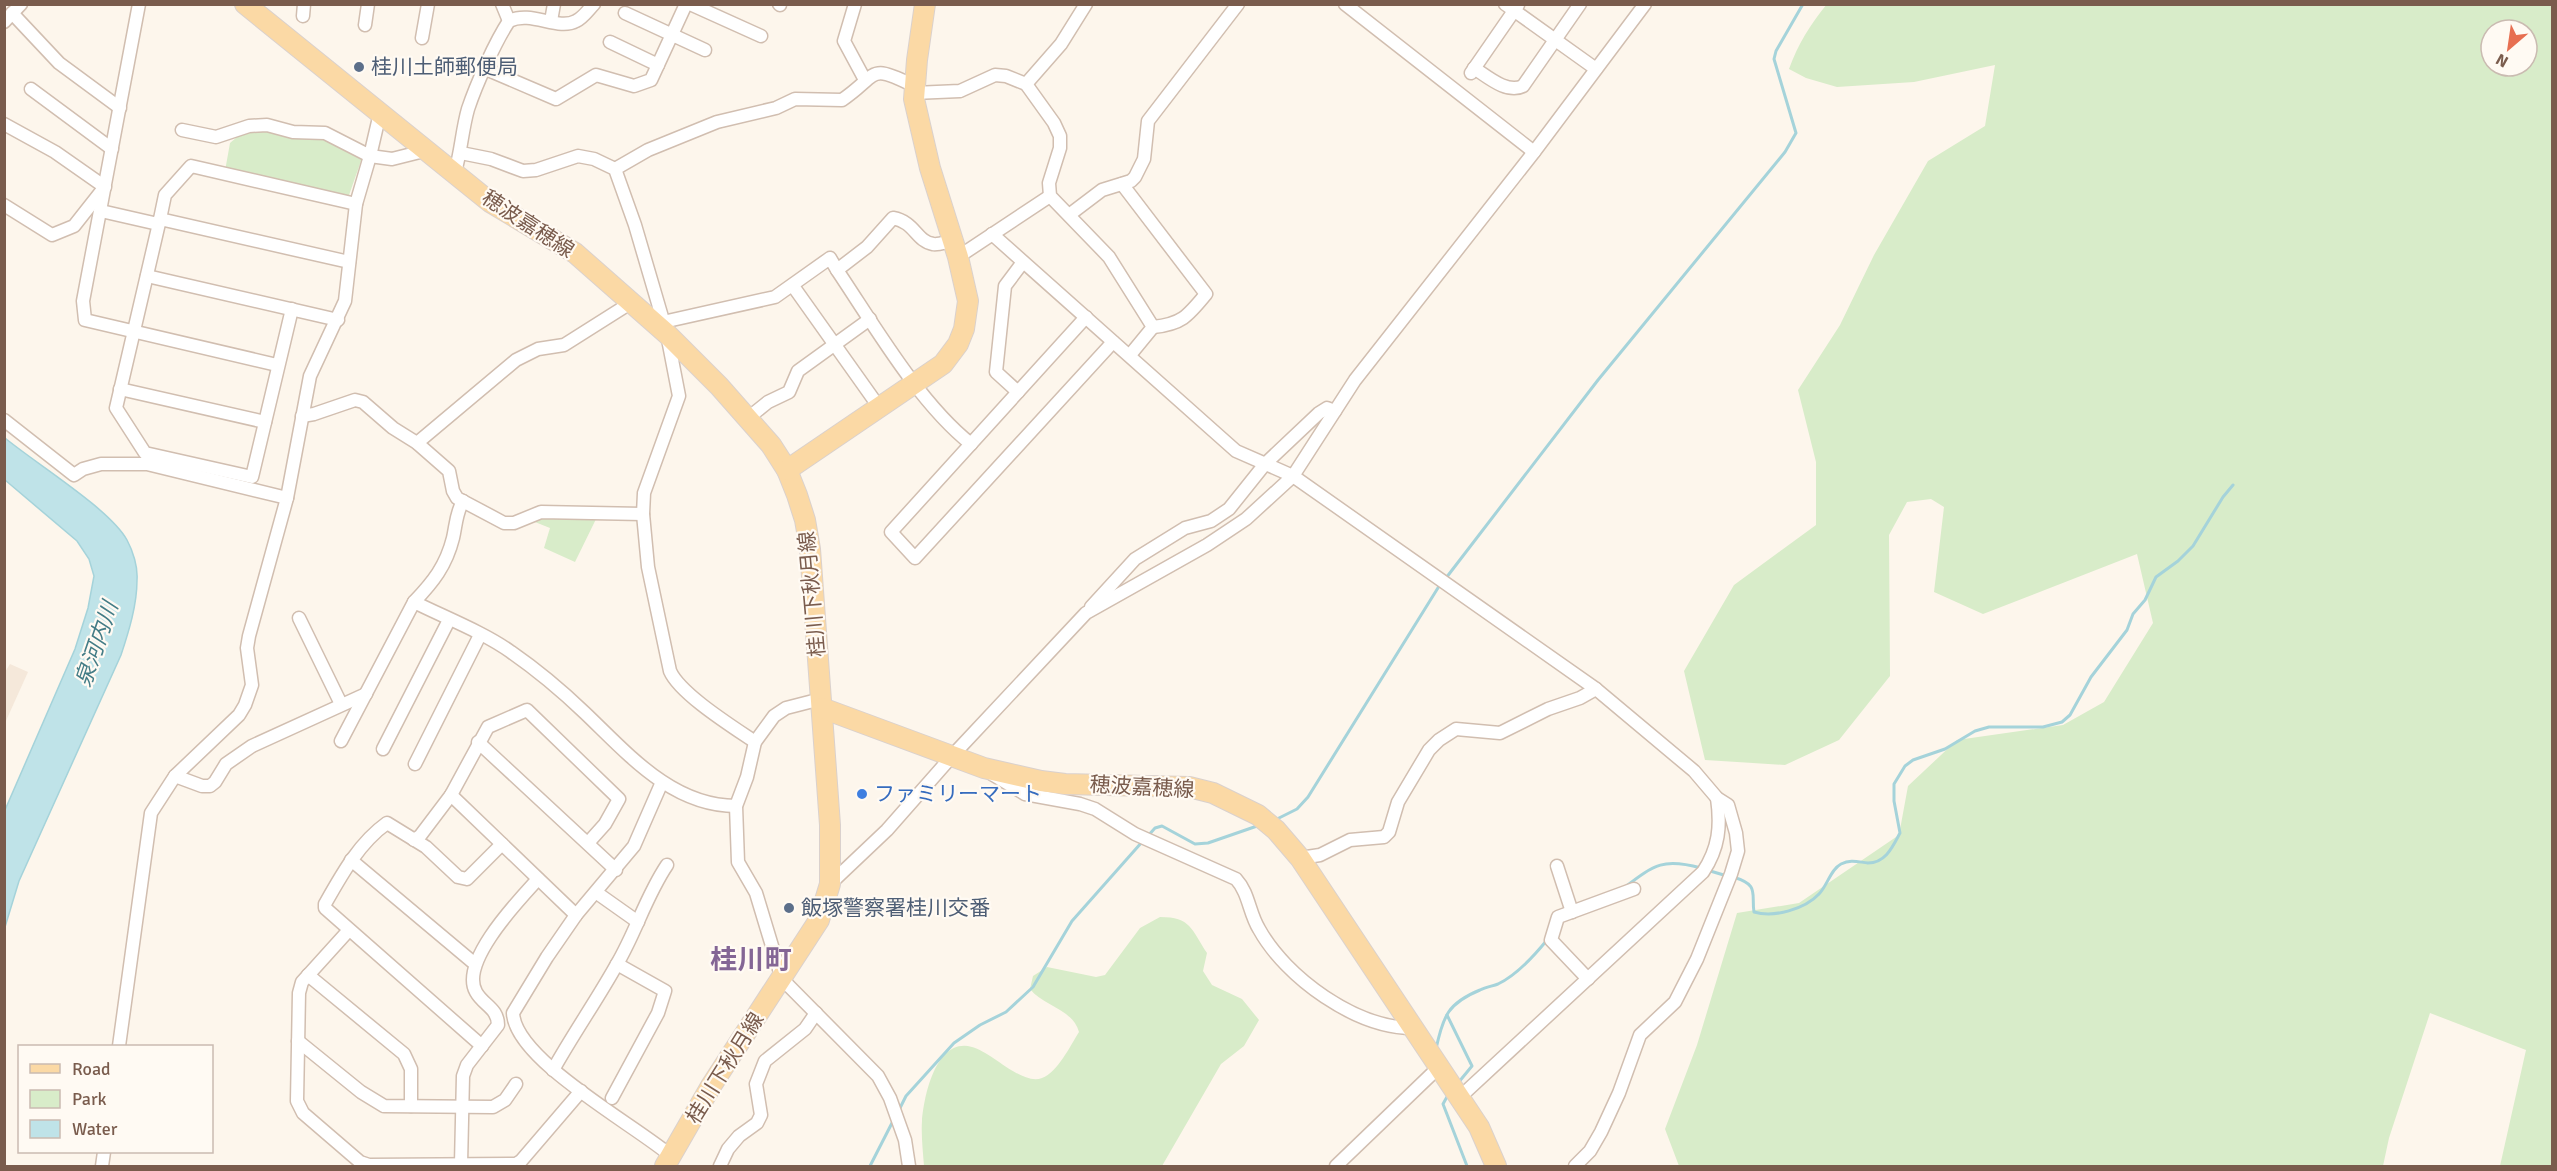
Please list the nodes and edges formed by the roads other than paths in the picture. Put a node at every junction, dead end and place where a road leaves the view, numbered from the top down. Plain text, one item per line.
1 (139, 4) edge
2 (244, 4) edge
3 (368, 4) edge
4 (428, 4) edge
5 (502, 4) edge
6 (554, 4) edge
7 (594, 4) edge
8 (688, 4) edge
9 (855, 4) edge
10 (925, 4) edge
11 (1086, 4) edge
12 (1238, 4) edge
13 (1345, 4) edge
14 (1580, 4) edge
15 (1639, 6) edge
16 (1512, 7) edge
17 (13, 13) edge
18 (625, 13) dead end
19 (509, 21) junction
20 (551, 21) junction
21 (365, 26) dead end
22 (672, 34) junction
23 (761, 36) dead end
24 (422, 38) dead end
25 (1556, 40) junction
26 (610, 42) dead end
27 (705, 50) dead end
28 (658, 65) junction
29 (486, 69) junction
30 (1596, 69) junction
31 (865, 80) junction
32 (1026, 84) junction
33 (31, 89) dead end
34 (914, 90) junction
35 (120, 108) junction
36 (380, 113) junction
37 (4, 124) edge
38 (182, 130) dead end
39 (112, 149) junction
40 (428, 150) junction
41 (1534, 152) junction
42 (461, 153) junction
43 (370, 156) junction
44 (615, 169) junction
45 (455, 172) junction
46 (1122, 184) junction
47 (105, 187) junction
48 (1050, 196) junction
49 (356, 204) junction
50 (4, 206) edge
51 (101, 211) junction
52 (1069, 215) junction
53 (159, 221) junction
54 (992, 234) junction
55 (955, 249) junction
56 (1023, 261) junction
57 (350, 262) junction
58 (837, 270) junction
59 (147, 276) junction
60 (793, 286) junction
61 (632, 302) junction
62 (292, 309) junction
63 (1086, 317) junction
64 (870, 319) junction
65 (338, 320) junction
66 (1153, 327) junction
67 (665, 328) junction
68 (134, 332) junction
69 (1113, 342) junction
70 (834, 344) junction
71 (1130, 355) junction
72 (277, 365) junction
73 (914, 383) junction
74 (120, 389) junction
75 (1018, 392) junction
76 (879, 407) junction
77 (1335, 411) junction
78 (302, 416) junction
79 (748, 417) junction
80 (4, 420) edge
81 (265, 422) junction
82 (417, 443) junction
83 (971, 444) junction
84 (1265, 464) junction
85 (787, 470) junction
86 (1293, 476) junction
87 (287, 498) junction
88 (463, 501) junction
89 (643, 514) junction
90 (414, 602) junction
91 (1086, 613) junction
92 (299, 618) dead end
93 (448, 620) junction
94 (480, 635) junction
95 (1596, 689) junction
96 (366, 694) junction
97 (822, 703) junction
98 (341, 704) junction
99 (341, 741) dead end
100 (478, 742) junction
101 (755, 742) junction
102 (383, 749) dead end
103 (953, 755) junction
104 (415, 764) dead end
105 (984, 768) junction
106 (175, 776) junction
107 (662, 782) junction
108 (451, 795) junction
109 (1717, 798) junction
110 (736, 806) junction
111 (414, 840) junction
112 (588, 843) junction
113 (502, 844) junction
114 (1300, 858) junction
115 (351, 860) junction
116 (667, 865) dead end
117 (1557, 866) dead end
118 (616, 870) junction
119 (538, 879) junction
120 (830, 884) junction
121 (1634, 889) dead end
122 (597, 893) junction
123 (1572, 912) junction
124 (576, 915) junction
125 (638, 922) junction
126 (349, 930) junction
127 (475, 964) junction
128 (617, 964) junction
129 (308, 975) junction
130 (782, 979) junction
131 (1588, 979) junction
132 (816, 1013) junction
133 (1413, 1028) junction
134 (297, 1041) junction
135 (118, 1045) edge
136 (482, 1046) junction
137 (1439, 1067) junction
138 (553, 1070) junction
139 (516, 1084) dead end
140 (581, 1091) junction
141 (612, 1098) dead end
142 (1459, 1098) junction
143 (411, 1106) junction
144 (461, 1106) junction
145 (668, 1161) edge
146 (461, 1164) junction
147 (720, 1167) edge
148 (909, 1167) edge
149 (1336, 1167) edge
150 (1496, 1167) edge
151 (1575, 1167) edge

1 - 35 street
2 - 36 main road, 穂波嘉穂線
3 - 21 street
4 - 24 street
5 - 19 street
6 - 20 street
7 - 20 street
8 - 22 street
8 - 23 street
9 - 31 street
10 - 34 main road
11 - 32 street
12 - 46 street
13 - 41 street
14 - 25 street
15 - 30 street
16 - 25 street
16 - 25 street
17 - 35 street
18 - 22 street
19 - 20 street
19 - 29 street
22 - 27 street
22 - 28 street
25 - 30 street
26 - 28 street
28 - 29 street
29 - 42 street
30 - 41 street
31 - 34 street
31 - 44 street
32 - 34 street
32 - 48 street
33 - 39 street
34 - 55 main road
35 - 39 street
36 - 40 main road, 穂波嘉穂線
36 - 43 street
37 - 47 street
38 - 43 street
39 - 47 street
40 - 43 street
40 - 45 main road, 穂波嘉穂線
41 - 77 street
42 - 44 street
42 - 45 street
43 - 49 street
44 - 67 street
45 - 61 main road, 穂波嘉穂線
46 - 52 street
46 - 66 street
47 - 50 street
47 - 51 street
48 - 52 street
48 - 54 street
49 - 53 street
49 - 57 street
51 - 53 street
51 - 68 street
52 - 66 street
53 - 57 street
53 - 59 street
54 - 55 street
54 - 56 street
55 - 58 street
55 - 73 main road
56 - 63 street
56 - 75 street
57 - 65 street
58 - 60 street
58 - 64 street
59 - 62 street
59 - 68 street
60 - 67 street
60 - 70 street
61 - 67 main road, 穂波嘉穂線
61 - 82 street
62 - 65 street
62 - 72 street
63 - 69 street
63 - 75 street
64 - 70 street
64 - 73 street
65 - 78 street
66 - 71 street
67 - 79 main road, 穂波嘉穂線
67 - 89 street
68 - 72 street
68 - 74 street
69 - 71 street
69 - 83 street
70 - 76 street
70 - 79 street
71 - 84 street
72 - 81 street
73 - 76 main road
73 - 83 street
74 - 81 street
74 - 81 street
75 - 83 street
76 - 85 main road
77 - 84 street
77 - 86 street
78 - 82 street
78 - 87 street
79 - 85 main road, 穂波嘉穂線
80 - 87 street
82 - 88 street
84 - 86 street
84 - 91 street
85 - 97 main road, 桂川下秋月線
86 - 91 street
86 - 95 street
87 - 106 street
88 - 89 street
88 - 90 street
89 - 101 street
90 - 93 street
90 - 96 street
91 - 103 street
92 - 98 street
93 - 94 street
93 - 102 street
94 - 104 street
94 - 107 street
95 - 109 street
95 - 114 street
96 - 98 street
96 - 99 street
97 - 101 street
97 - 103 main road, 穂波嘉穂線
97 - 120 main road, 桂川下秋月線
98 - 106 street
100 - 108 street
100 - 112 street
100 - 112 street
101 - 110 street
103 - 105 main road, 穂波嘉穂線
103 - 120 street
105 - 114 main road, 穂波嘉穂線
105 - 133 street
106 - 135 street
107 - 110 street
107 - 118 street
108 - 111 street
108 - 113 street
109 - 131 street
109 - 151 street
110 - 130 street
111 - 113 street
111 - 115 street
112 - 118 street
113 - 119 street
114 - 133 main road, 穂波嘉穂線
115 - 126 street
115 - 127 street
116 - 125 street
117 - 123 street
118 - 122 street
119 - 124 street
119 - 127 street
120 - 130 main road, 桂川下秋月線
121 - 123 street
122 - 124 street
122 - 125 street
123 - 131 street
124 - 138 street
125 - 128 street
126 - 129 street
126 - 136 street
127 - 136 street
128 - 138 street
128 - 141 street
129 - 134 street
129 - 143 street
130 - 132 street
130 - 145 main road, 桂川下秋月線
131 - 142 street
132 - 147 street
132 - 148 street
133 - 137 main road, 穂波嘉穂線
134 - 143 street
134 - 146 street
136 - 144 street
137 - 142 main road, 穂波嘉穂線
137 - 149 street
138 - 140 street
139 - 144 street
140 - 145 street
140 - 146 street
142 - 150 main road, 穂波嘉穂線
143 - 144 street
144 - 146 street

